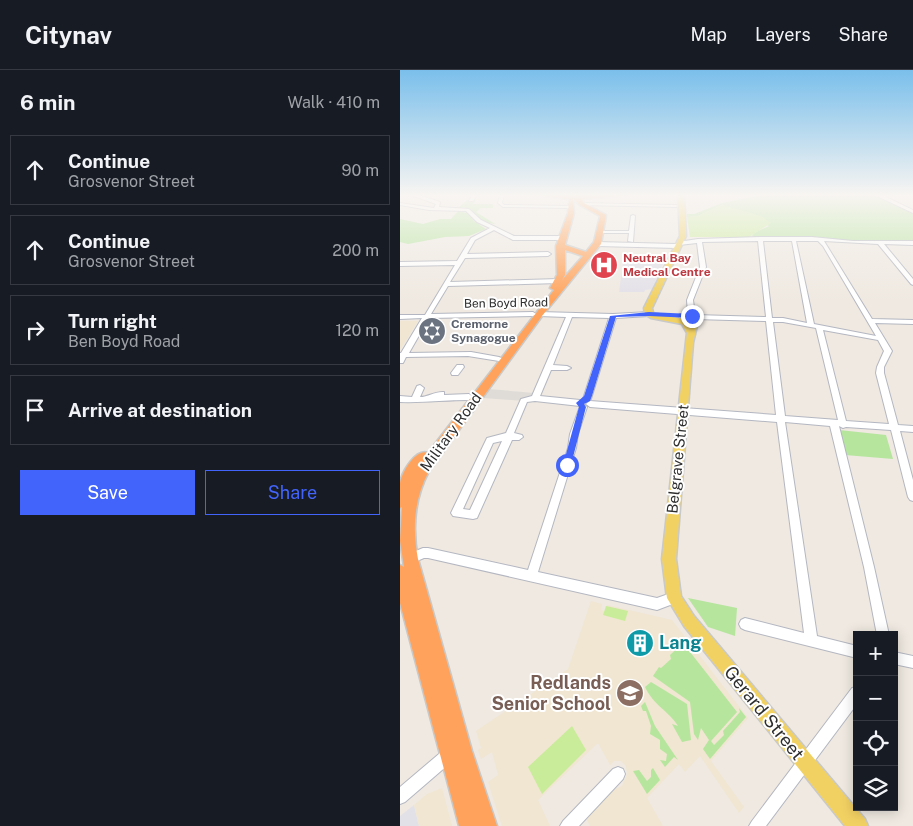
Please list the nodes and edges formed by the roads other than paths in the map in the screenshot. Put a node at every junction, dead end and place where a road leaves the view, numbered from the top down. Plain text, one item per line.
1 (488, 230) edge
2 (498, 230) edge
3 (565, 230) edge
4 (678, 230) edge
5 (680, 230) edge
6 (601, 232) joint
7 (632, 232) joint
8 (479, 234) junction
9 (496, 235) dead end
10 (760, 239) junction
11 (803, 239) junction
12 (680, 240) junction
13 (820, 240) junction
14 (631, 241) dead end
15 (697, 241) junction
16 (794, 241) dead end
17 (561, 242) junction
18 (853, 242) junction
19 (880, 243) junction
20 (913, 243) edge
21 (597, 244) junction
22 (548, 254) dead end
23 (588, 254) junction
24 (463, 256) junction
25 (459, 263) junction
26 (400, 264) edge
27 (576, 270) junction
28 (558, 281) junction
29 (913, 283) edge
30 (447, 284) junction
31 (655, 294) junction
32 (536, 314) junction
33 (570, 315) junction
34 (428, 316) junction
35 (613, 316) junction
36 (655, 316) junction
37 (400, 317) edge
38 (680, 318) junction
39 (769, 319) junction
40 (692, 320) junction
41 (870, 322) junction
42 (913, 322) edge
43 (815, 326) junction
44 (882, 339) junction
45 (689, 343) junction
46 (401, 357) edge
47 (499, 359) junction
48 (549, 367) junction
49 (568, 368) dead end
50 (420, 388) dead end
51 (469, 397) junction
52 (535, 398) junction
53 (400, 399) edge
54 (415, 399) junction
55 (585, 403) junction
56 (683, 411) junction
57 (781, 420) junction
58 (839, 424) junction
59 (895, 428) junction
60 (913, 429) edge
61 (519, 436) dead end
62 (503, 439) junction
63 (410, 474) edge
64 (912, 494) edge
65 (400, 502) edge
66 (405, 566) edge
67 (531, 576) junction
68 (674, 598) junction
69 (745, 624) dead end
70 (882, 631) edge
71 (811, 639) junction
72 (853, 651) edge
73 (898, 659) edge
74 (913, 662) edge
75 (853, 698) edge
76 (451, 752) junction
77 (805, 762) junction
78 (618, 774) dead end
79 (400, 797) edge
80 (470, 826) edge
81 (486, 826) edge
82 (568, 826) edge
83 (757, 826) edge
84 (858, 826) edge

1 - 8 street
2 - 17 street
3 - 17 highway
4 - 12 main road
5 - 12 main road
6 - 7 street
6 - 21 highway, Military Road
7 - 14 street
8 - 9 street
8 - 24 street
10 - 11 street
10 - 15 street
10 - 39 street
11 - 13 street
11 - 18 street
12 - 15 street
12 - 15 street
12 - 21 street
12 - 31 main road
13 - 18 street
13 - 41 street
15 - 40 street
16 - 43 street
17 - 23 highway
17 - 28 highway
18 - 19 street
19 - 20 street
19 - 29 street
21 - 23 highway, Military Road
22 - 24 street
23 - 27 highway, Military Road
24 - 25 street
25 - 26 street
25 - 30 street
27 - 28 highway
27 - 32 highway, Military Road
28 - 30 street
28 - 32 highway, Military Road
30 - 34 street
31 - 36 main road
31 - 36 main road
32 - 33 street, Ben Boyd Road
32 - 34 street, Ben Boyd Road
32 - 47 highway, Military Road
32 - 63 highway, Military Road
33 - 35 street, Ben Boyd Road
33 - 48 street
34 - 37 street, Ben Boyd Road
34 - 46 street
35 - 36 street, Ben Boyd Road
35 - 55 street
36 - 38 main road, Ben Boyd Road
38 - 40 main road, Ben Boyd Road
38 - 45 main road
39 - 40 street
39 - 43 street
39 - 57 street
40 - 45 main road, Belgrave Street
41 - 42 street
41 - 44 street
43 - 44 street
43 - 58 street
44 - 59 street
45 - 56 main road, Belgrave Street
46 - 47 street
47 - 51 highway, Military Road
48 - 49 street
48 - 52 street
50 - 54 street
51 - 54 street
51 - 63 highway, Military Road
52 - 55 street
52 - 62 street
53 - 54 street
55 - 56 street
55 - 67 street
56 - 57 street
56 - 68 main road, Belgrave Street
57 - 58 street
57 - 71 street
58 - 59 street
58 - 70 street
59 - 60 street
59 - 64 street
61 - 62 street
62 - 62 street
63 - 65 highway, Military Road
63 - 66 highway, Military Road
66 - 67 street
66 - 76 highway, Military Road
66 - 81 highway, Military Road
67 - 68 street
68 - 77 main road, Gerard Street
69 - 71 street
71 - 72 street
73 - 74 street
75 - 77 street
76 - 79 street
76 - 80 highway, Military Road
77 - 83 street
77 - 84 main road, Gerard Street
78 - 82 street

